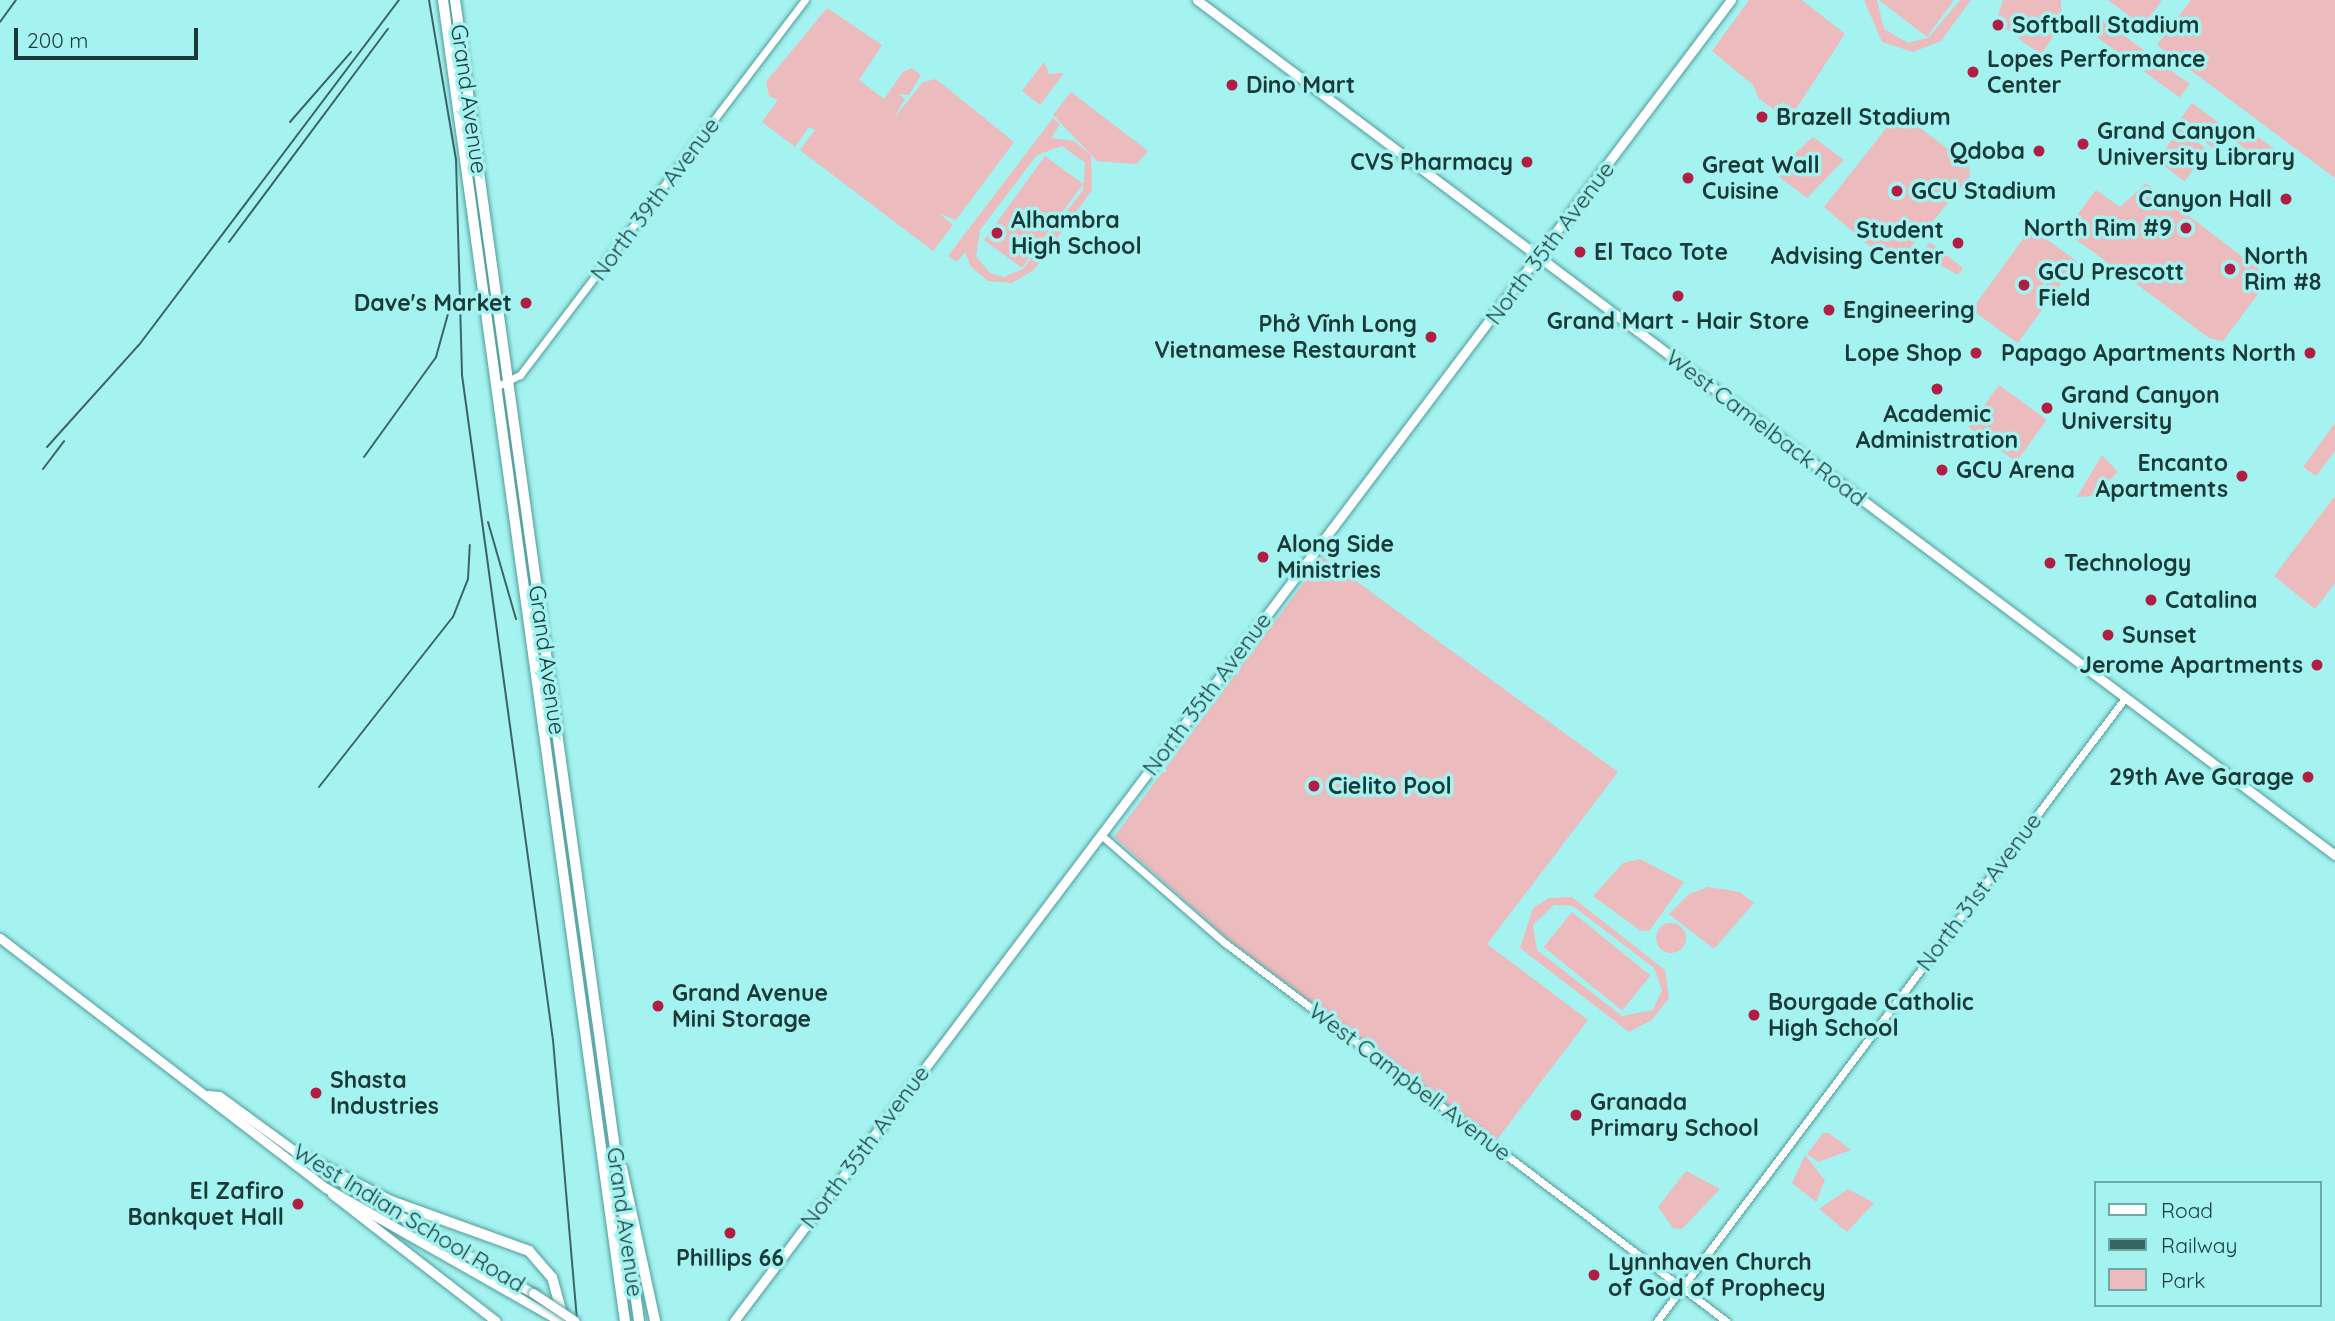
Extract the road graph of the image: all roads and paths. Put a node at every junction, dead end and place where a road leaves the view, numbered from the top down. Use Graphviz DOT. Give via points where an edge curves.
graph roads {
  1 [pos="443,0"];
  2 [pos="455,0"];
  3 [pos="805,0"];
  4 [pos="1197,0"];
  5 [pos="1731,0"];
  6 [pos="1539,257"];
  7 [pos="509,385"];
  8 [pos="496,387"];
  9 [pos="546,652"];
  10 [pos="533,653"];
  11 [pos="2125,698"];
  12 [pos="1101,835"];
  13 [pos="2335,855"];
  14 [pos="0,939"];
  15 [pos="208,1095"];
  16 [pos="595,1097"];
  17 [pos="610,1104"];
  18 [pos="615,1146"];
  19 [pos="296,1152"];
  20 [pos="326,1188"];
  21 [pos="632,1273"];
  22 [pos="619,1275"];
  23 [pos="1681,1287"];
  24 [pos="562,1320"];
  25 [pos="496,1321"];
  26 [pos="575,1321"];
  27 [pos="625,1321"];
  28 [pos="639,1321"];
  29 [pos="655,1321"];
  30 [pos="734,1321"];
  31 [pos="1657,1321"];
  32 [pos="1726,1321"];
  1 -- 8 [label="highway, Grand Avenue"];
  2 -- 7 [label="highway, Grand Avenue"];
  3 -- 7 [label="street, North 39th Avenue"];
  4 -- 6 [label="main road, West Camelback Road"];
  5 -- 6 [label="main road, North 35th Avenue"];
  6 -- 11 [label="main road, West Camelback Road"];
  6 -- 12 [label="main road, North 35th Avenue"];
  7 -- 8 [label="street"];
  7 -- 9 [label="highway, Grand Avenue"];
  8 -- 10 [label="highway, Grand Avenue"];
  9 -- 10 [label="highway"];
  9 -- 17 [label="highway, Grand Avenue"];
  10 -- 16 [label="highway, Grand Avenue"];
  11 -- 13 [label="main road, West Camelback Road"];
  11 -- 23 [label="street, North 31st Avenue"];
  12 -- 23 [label="street, West Campbell Avenue" via="1225,943"];
  12 -- 30 [label="main road, North 35th Avenue"];
  14 -- 15 [label="main road, West Indian School Road"];
  15 -- 19 [label="main road, West Indian School Road" via="219,1096"];
  15 -- 20 [label="main road, West Indian School Road"];
  16 -- 17 [label="highway"];
  16 -- 22 [label="highway, Grand Avenue"];
  17 -- 18 [label="highway, Grand Avenue"];
  18 -- 21 [label="highway, Grand Avenue"];
  18 -- 29 [label="highway"];
  19 -- 24 [label="highway" via="391,1201 529,1251 552,1277"];
  19 -- 26 [label="main road, West Indian School Road, bridge"];
  20 -- 24 [label="main road, West Indian School Road"];
  20 -- 25 [label="main road"];
  21 -- 22 [label="highway"];
  21 -- 28 [label="highway, Grand Avenue"];
  22 -- 27 [label="highway, Grand Avenue"];
  23 -- 31 [label="street, North 31st Avenue"];
  23 -- 32 [label="street, West Campbell Avenue"];
}
